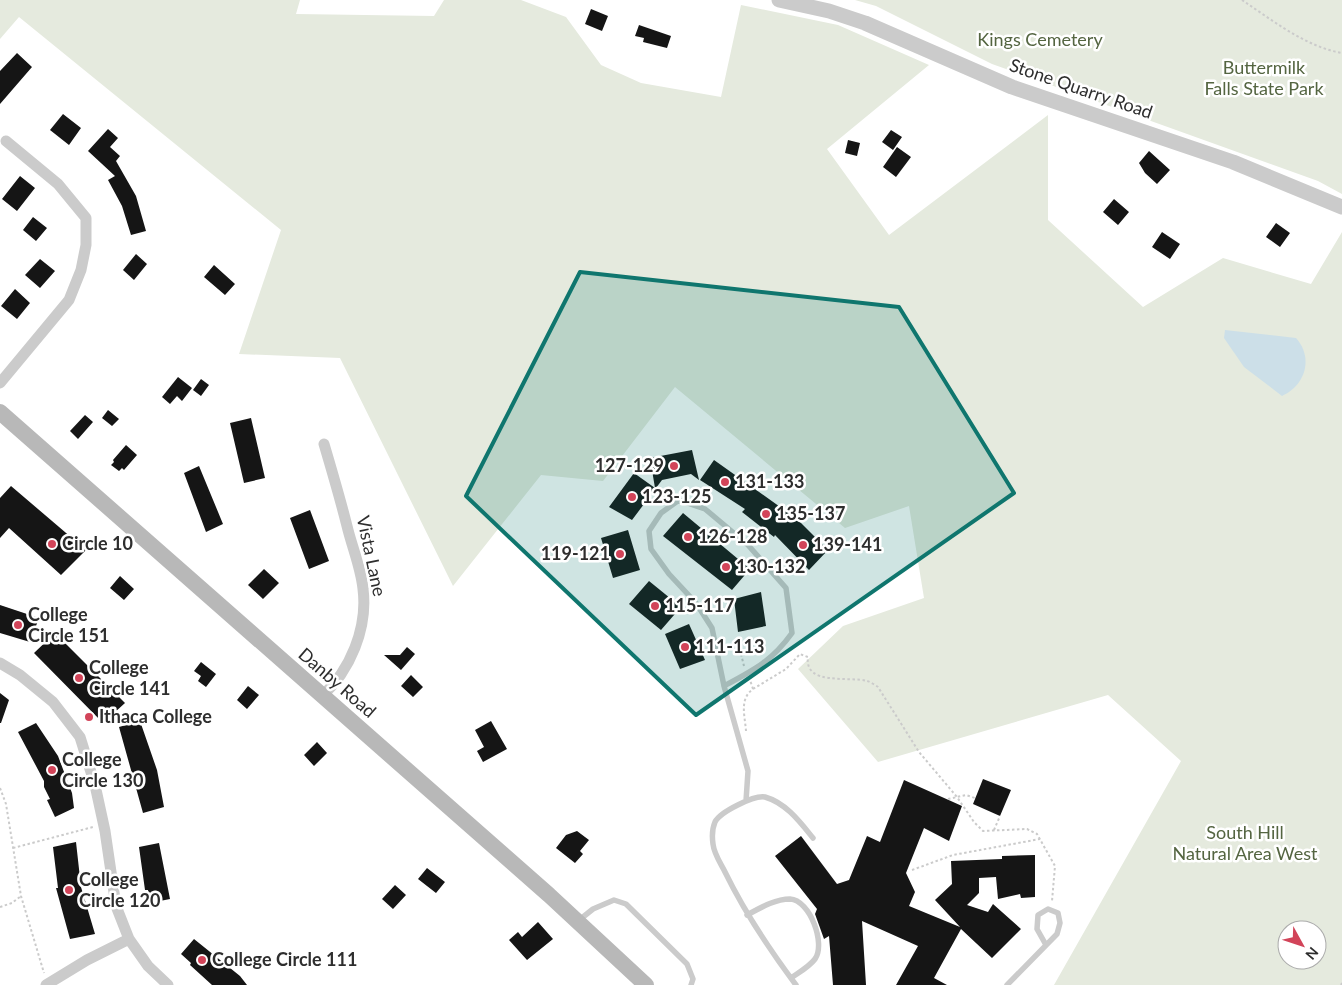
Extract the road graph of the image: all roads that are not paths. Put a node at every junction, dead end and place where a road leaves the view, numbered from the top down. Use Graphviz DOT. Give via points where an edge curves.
graph roads {
  1 [pos="779,0"];
  2 [pos="6,141"];
  3 [pos="1342,207"];
  4 [pos="0,383"];
  5 [pos="0,412"];
  6 [pos="324,444"];
  7 [pos="0,663"];
  8 [pos="724,686"];
  9 [pos="322,696"];
  10 [pos="746,800"];
  11 [pos="813,838"];
  12 [pos="747,915"];
  13 [pos="578,922"];
  14 [pos="129,939"];
  15 [pos="1046,945"];
  16 [pos="791,978"];
  17 [pos="47,984"];
  18 [pos="168,985"];
  19 [pos="646,985"];
  20 [pos="691,985"];
  21 [pos="796,985"];
  22 [pos="1007,985"];
  1 -- 3 [label="street, Stone Quarry Road" via="865,23 1012,87 1200,150"];
  2 -- 4 [label="street" via="58,184 86,218 86,245 81,270 69,300"];
  5 -- 9 [label="main road, Danby Road"];
  6 -- 9 [label="street, Vista Lane" via="364,600 362,622 353,650 337,680"];
  7 -- 14 [label="street" via="53,702 80,737 104,824 116,906"];
  8 -- 8 [label="lane" via="712,628 696,603 651,549 649,531 661,513 679,500 705,509 748,545 786,588 792,633 777,653"];
  8 -- 10 [label="lane" via="748,771"];
  9 -- 13 [label="main road, Danby Road"];
  10 -- 11 [label="lane" via="763,797 786,808"];
  10 -- 12 [label="lane" via="716,821 712,835 713,847"];
  12 -- 16 [label="lane"];
  12 -- 16 [label="lane" via="781,900 799,902 806,909 819,937 818,952 815,960"];
  13 -- 19 [label="main road, Danby Road"];
  13 -- 20 [label="lane" via="593,909 614,900 626,904 687,964 693,979"];
  14 -- 17 [label="street"];
  14 -- 18 [label="street" via="148,966"];
  15 -- 15 [label="lane" via="1057,934 1060,923 1058,913 1048,909 1038,915 1036,929"];
  15 -- 22 [label="lane"];
  16 -- 21 [label="lane"];
}
